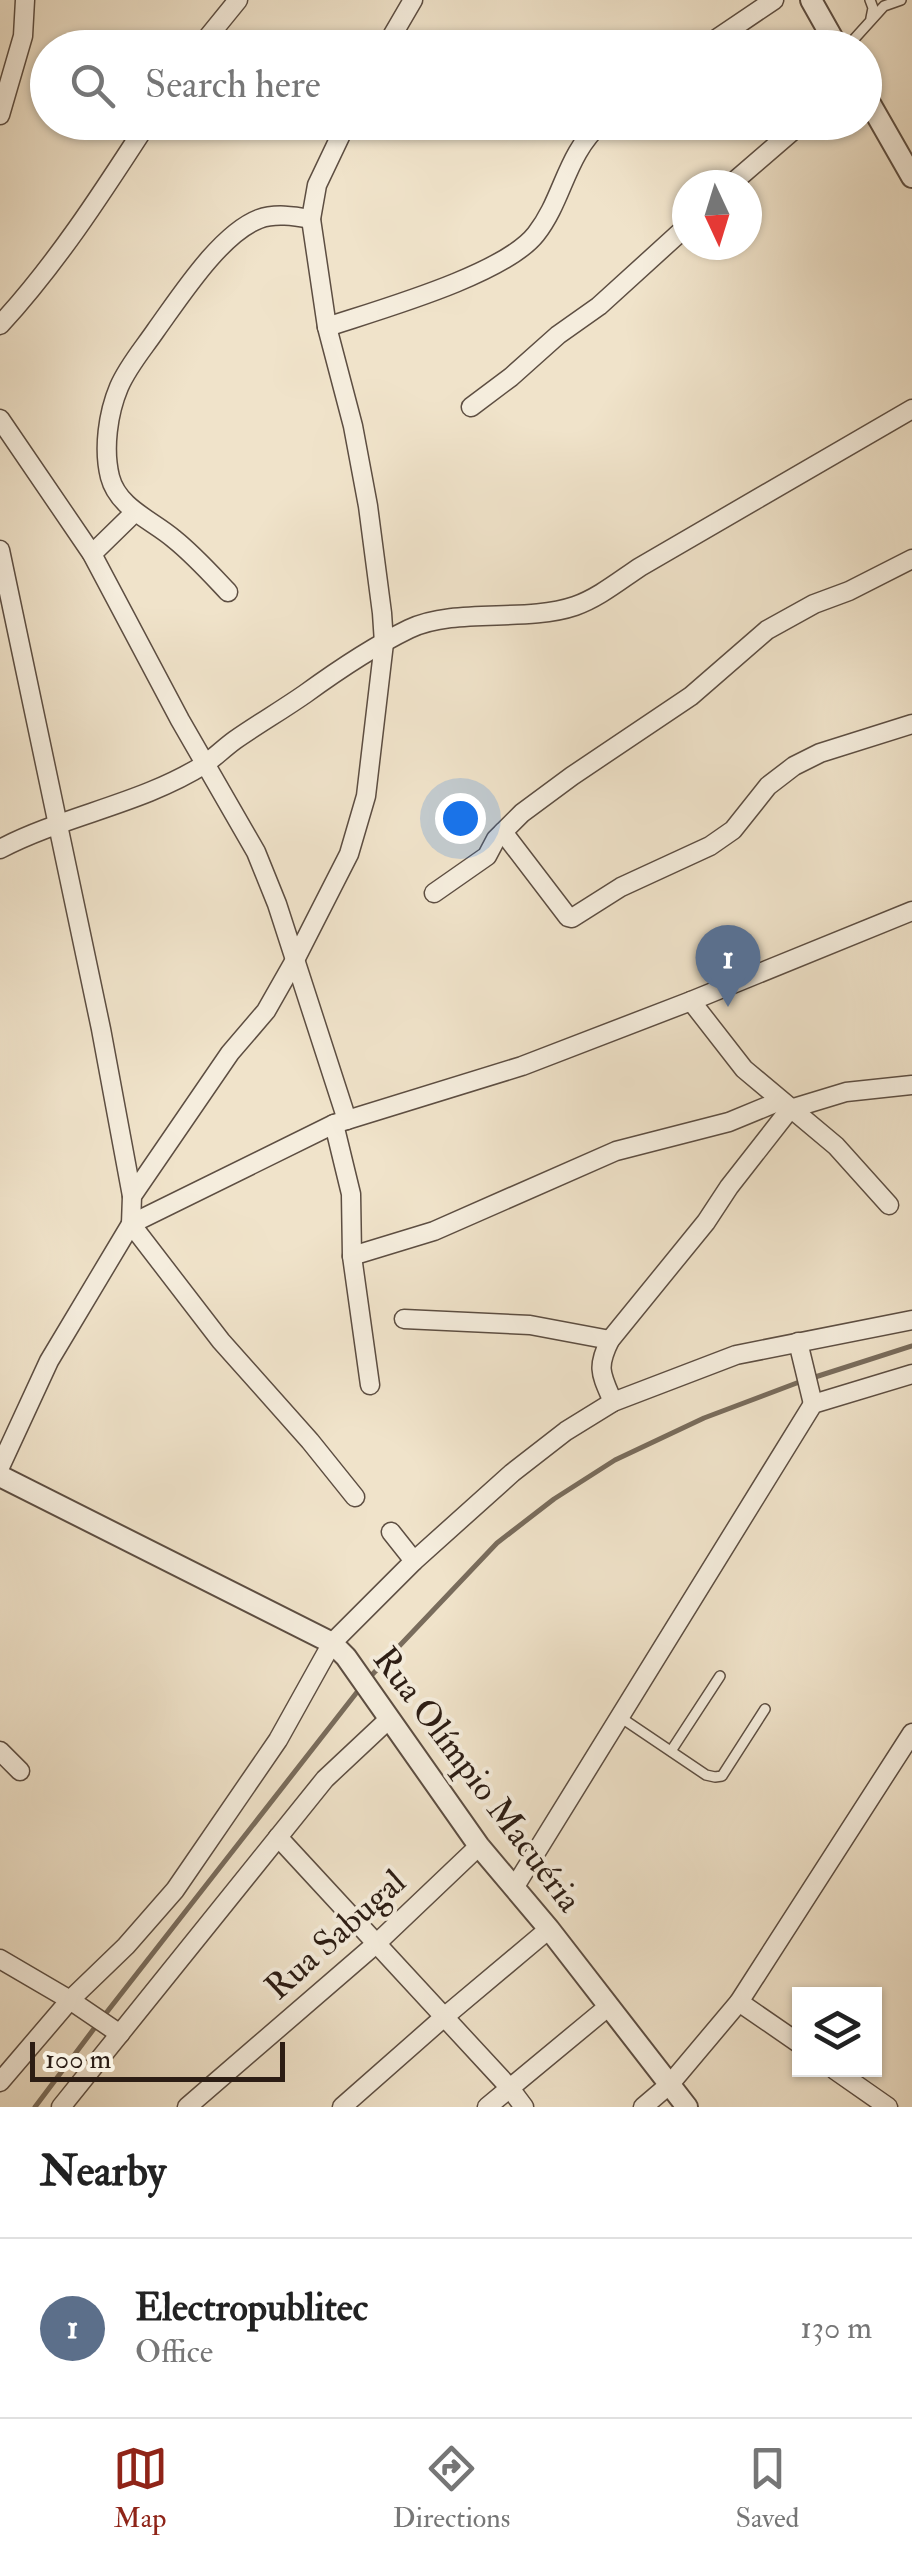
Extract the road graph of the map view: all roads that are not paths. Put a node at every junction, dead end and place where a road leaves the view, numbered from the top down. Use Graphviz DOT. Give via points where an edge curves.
graph roads {
  1 [pos="25,0"];
  2 [pos="238,0"];
  3 [pos="412,0"];
  4 [pos="774,0"];
  5 [pos="811,0"];
  6 [pos="870,0"];
  7 [pos="901,0"];
  8 [pos="870,20"];
  9 [pos="214,30"];
  10 [pos="395,30"];
  11 [pos="730,30"];
  12 [pos="828,30"];
  13 [pos="861,30"];
  14 [pos="0,114"];
  15 [pos="882,124"];
  16 [pos="136,140"];
  17 [pos="338,140"];
  18 [pos="587,140"];
  19 [pos="782,140"];
  20 [pos="747,170"];
  21 [pos="912,176"];
  22 [pos="311,218"];
  23 [pos="672,240"];
  24 [pos="0,326"];
  25 [pos="327,327"];
  26 [pos="471,407"];
  27 [pos="912,410"];
  28 [pos="0,419"];
  29 [pos="135,512"];
  30 [pos="0,550"];
  31 [pos="92,554"];
  32 [pos="912,558"];
  33 [pos="228,592"];
  34 [pos="384,643"];
  35 [pos="912,724"];
  36 [pos="205,764"];
  37 [pos="58,824"];
  38 [pos="503,832"];
  39 [pos="0,848"];
  40 [pos="434,892"];
  41 [pos="912,911"];
  42 [pos="295,960"];
  43 [pos="691,1001"];
  44 [pos="912,1085"];
  45 [pos="785,1105"];
  46 [pos="341,1122"];
  47 [pos="132,1196"];
  48 [pos="890,1204"];
  49 [pos="131,1224"];
  50 [pos="352,1256"];
  51 [pos="404,1319"];
  52 [pos="912,1320"];
  53 [pos="610,1340"];
  54 [pos="798,1342"];
  55 [pos="912,1374"];
  56 [pos="370,1385"];
  57 [pos="613,1402"];
  58 [pos="812,1404"];
  59 [pos="0,1467"];
  60 [pos="0,1476"];
  61 [pos="355,1497"];
  62 [pos="391,1532"];
  63 [pos="414,1561"];
  64 [pos="339,1650"];
  65 [pos="720,1676"];
  66 [pos="765,1709"];
  67 [pos="386,1713"];
  68 [pos="620,1716"];
  69 [pos="912,1733"];
  70 [pos="0,1751"];
  71 [pos="671,1751"];
  72 [pos="20,1771"];
  73 [pos="278,1837"];
  74 [pos="479,1846"];
  75 [pos="514,1888"];
  76 [pos="549,1929"];
  77 [pos="377,1942"];
  78 [pos="0,1959"];
  79 [pos="70,2000"];
  80 [pos="739,2002"];
  81 [pos="609,2006"];
  82 [pos="443,2018"];
  83 [pos="116,2031"];
  84 [pos="792,2038"];
  85 [pos="845,2077"];
  86 [pos="0,2082"];
  87 [pos="670,2084"];
  88 [pos="509,2088"];
  89 [pos="60,2107"];
  90 [pos="187,2107"];
  91 [pos="342,2107"];
  92 [pos="487,2107"];
  93 [pos="524,2107"];
  94 [pos="643,2107"];
  95 [pos="687,2107"];
  96 [pos="888,2107"];
  1 -- 14 [label="street" via="23,36"];
  2 -- 9 [label="street"];
  3 -- 10 [label="street"];
  4 -- 11 [label="street"];
  5 -- 12 [label="street"];
  6 -- 8 [label="lane"];
  7 -- 8 [label="lane"];
  8 -- 13 [label="lane"];
  15 -- 21 [label="street"];
  16 -- 24 [label="street" via="80,226"];
  17 -- 22 [label="street" via="317,185"];
  18 -- 25 [label="street" via="546,219 523,248 445,286"];
  19 -- 20 [label="street"];
  22 -- 25 [label="street"];
  22 -- 29 [label="street" via="262,218 245,226 188,286 128,367 107,447 110,478"];
  23 -- 26 [label="street"];
  25 -- 34 [label="street" via="365,490"];
  27 -- 34 [label="street" via="574,606 442,619"];
  28 -- 31 [label="street"];
  29 -- 31 [label="street"];
  29 -- 33 [label="street" via="174,538"];
  30 -- 37 [label="street"];
  31 -- 36 [label="street"];
  32 -- 38 [label="street" via="768,630 692,696 572,776"];
  34 -- 36 [label="street"];
  34 -- 42 [label="street" via="366,796 349,854"];
  35 -- 38 [label="street" via="794,766 710,846 572,918"];
  36 -- 37 [label="street"];
  36 -- 42 [label="street" via="256,852"];
  37 -- 39 [label="street"];
  37 -- 47 [label="street"];
  38 -- 40 [label="street" via="486,856"];
  41 -- 43 [label="street"];
  42 -- 46 [label="street"];
  42 -- 47 [label="street" via="266,1011"];
  43 -- 45 [label="street" via="744,1070"];
  43 -- 46 [label="street" via="522,1066"];
  44 -- 45 [label="street"];
  45 -- 48 [label="street" via="836,1146"];
  45 -- 50 [label="street" via="616,1151 434,1231"];
  45 -- 53 [label="street" via="706,1222"];
  46 -- 49 [label="street"];
  46 -- 50 [label="street"];
  47 -- 49 [label="street"];
  49 -- 59 [label="street" via="49,1362"];
  49 -- 61 [label="street"];
  50 -- 56 [label="street"];
  51 -- 53 [label="street" via="530,1325"];
  52 -- 54 [label="street"];
  53 -- 57 [label="street" via="600,1372"];
  54 -- 57 [label="street" via="736,1355"];
  54 -- 58 [label="street"];
  55 -- 58 [label="street"];
  57 -- 63 [label="street" via="512,1474"];
  58 -- 68 [label="street"];
  60 -- 64 [label="street, Rua Olímpio Macuéria"];
  62 -- 63 [label="street"];
  63 -- 64 [label="street"];
  64 -- 67 [label="street, Rua Olímpio Macuéria"];
  64 -- 79 [label="street" via="175,1890"];
  65 -- 71 [label="lane"];
  66 -- 71 [label="lane" via="722,1776 706,1775"];
  67 -- 73 [label="street"];
  67 -- 74 [label="street, Rua Olímpio Macuéria"];
  68 -- 71 [label="lane"];
  68 -- 75 [label="street"];
  69 -- 80 [label="street"];
  70 -- 72 [label="street"];
  73 -- 77 [label="street"];
  73 -- 83 [label="street"];
  74 -- 75 [label="street, Rua Olímpio Macuéria"];
  74 -- 77 [label="street, Rua Sabugal"];
  75 -- 76 [label="street, Rua Olímpio Macuéria"];
  76 -- 81 [label="street, Rua Olímpio Macuéria"];
  76 -- 82 [label="street"];
  77 -- 82 [label="street"];
  77 -- 90 [label="street, Rua Sabugal"];
  78 -- 79 [label="street"];
  79 -- 83 [label="street"];
  79 -- 86 [label="street"];
  80 -- 84 [label="street"];
  80 -- 87 [label="street"];
  81 -- 87 [label="street, Rua Olímpio Macuéria"];
  81 -- 88 [label="street"];
  82 -- 88 [label="street"];
  82 -- 91 [label="street"];
  83 -- 89 [label="street"];
  85 -- 96 [label="street"];
  87 -- 94 [label="street"];
  87 -- 95 [label="street, Rua Olímpio Macuéria"];
  88 -- 92 [label="street"];
  88 -- 93 [label="street"];
}
